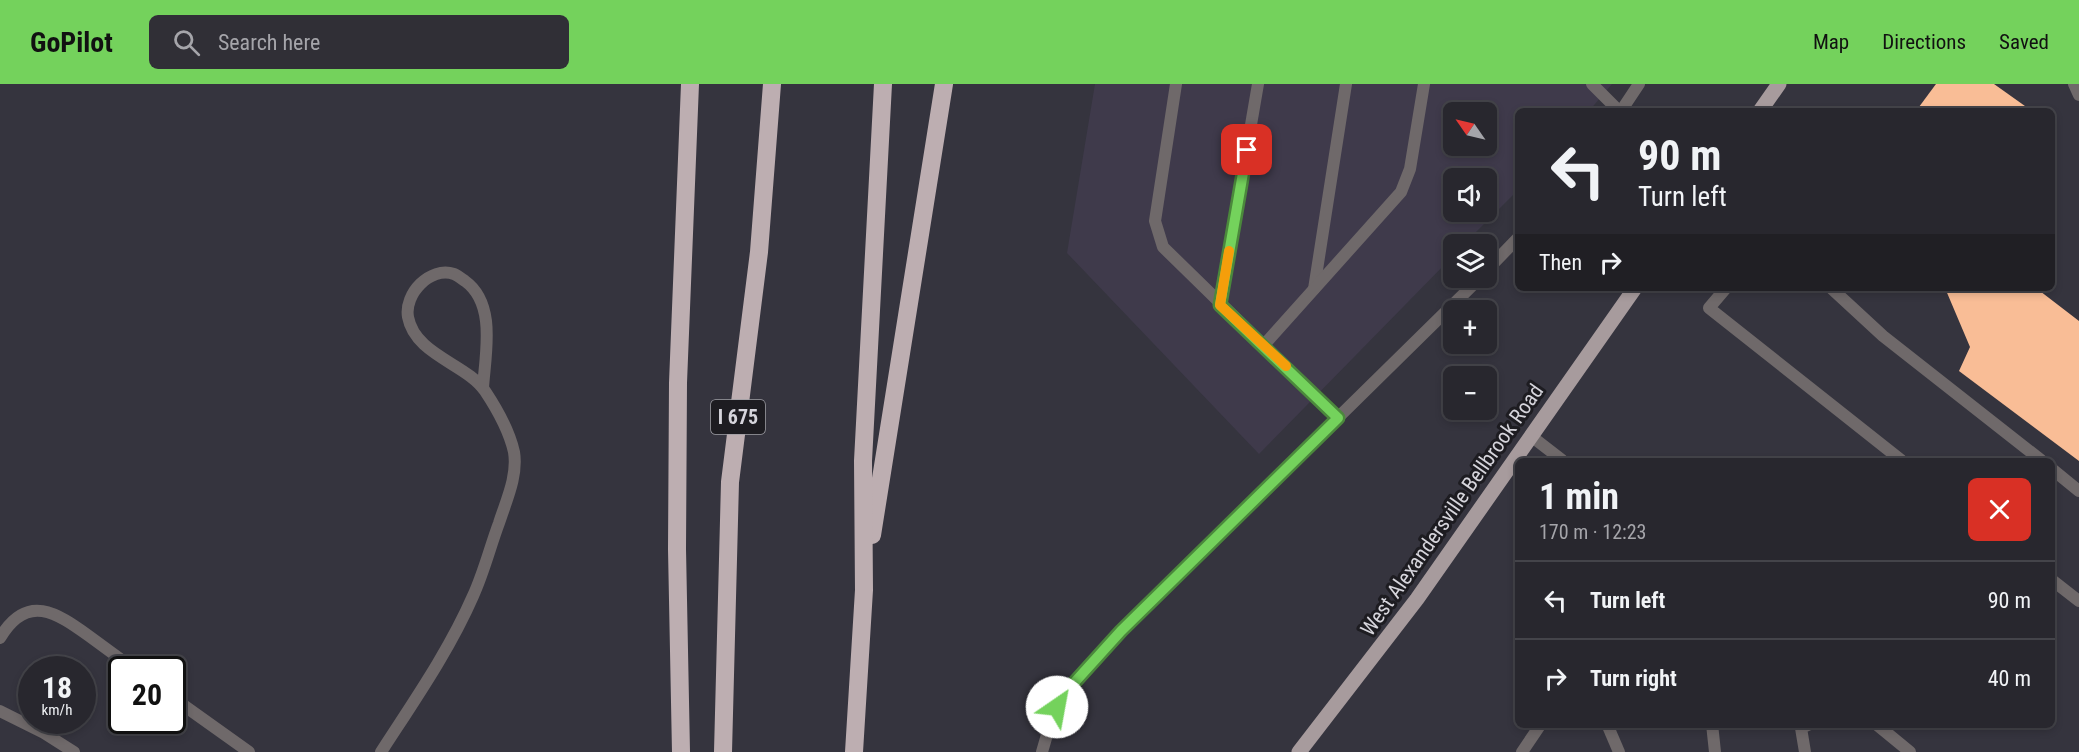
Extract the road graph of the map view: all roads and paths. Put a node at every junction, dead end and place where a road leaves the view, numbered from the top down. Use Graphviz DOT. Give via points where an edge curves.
graph roads {
  1 [pos="690,84"];
  2 [pos="772,84"];
  3 [pos="883,84"];
  4 [pos="944,84"];
  5 [pos="1176,84"];
  6 [pos="1258,84"];
  7 [pos="1346,84"];
  8 [pos="1424,84"];
  9 [pos="1592,84"];
  10 [pos="1639,84"];
  11 [pos="1779,84"];
  12 [pos="2074,84"];
  13 [pos="2079,94"];
  14 [pos="1617,108"];
  15 [pos="1622,108"];
  16 [pos="1762,108"];
  17 [pos="1515,241"];
  18 [pos="1497,260"];
  19 [pos="1470,288"];
  20 [pos="1314,289"];
  21 [pos="1633,291"];
  22 [pos="1723,291"];
  23 [pos="1833,291"];
  24 [pos="1220,305"];
  25 [pos="1264,345"];
  26 [pos="483,388"];
  27 [pos="1338,418"];
  28 [pos="1531,436"];
  29 [pos="1516,458"];
  30 [pos="1559,458"];
  31 [pos="1897,458"];
  32 [pos="2038,458"];
  33 [pos="1515,459"];
  34 [pos="2055,471"];
  35 [pos="2079,490"];
  36 [pos="2055,582"];
  37 [pos="864,590"];
  38 [pos="2079,601"];
  39 [pos="0,638"];
  40 [pos="116,656"];
  41 [pos="186,707"];
  42 [pos="0,711"];
  43 [pos="1538,728"];
  44 [pos="1609,728"];
  45 [pos="1712,728"];
  46 [pos="1801,728"];
  47 [pos="1881,728"];
  48 [pos="74,752"];
  49 [pos="249,752"];
  50 [pos="381,752"];
  51 [pos="681,752"];
  52 [pos="723,752"];
  53 [pos="854,752"];
  54 [pos="1042,752"];
  55 [pos="1299,752"];
  56 [pos="1522,752"];
  57 [pos="1619,752"];
  58 [pos="1715,752"];
  59 [pos="1805,752"];
  60 [pos="1910,752"];
  1 -- 51 [label="highway" via="678,383"];
  2 -- 52 [label="highway, I 675" via="759,252 730,482"];
  3 -- 37 [label="highway" via="863,460"];
  4 -- 37 [label="highway"];
  5 -- 24 [label="street" via="1155,221 1163,247"];
  6 -- 24 [label="street"];
  7 -- 20 [label="street"];
  8 -- 20 [label="street" via="1410,169 1401,192"];
  9 -- 14 [label="street"];
  10 -- 15 [label="street"];
  11 -- 16 [label="main road"];
  12 -- 13 [label="street"];
  17 -- 18 [label="street"];
  19 -- 27 [label="street"];
  20 -- 25 [label="street"];
  21 -- 28 [label="main road, West Alexandersville Bellbrook Road"];
  22 -- 31 [label="street" via="1709,308"];
  23 -- 32 [label="street" via="1883,336"];
  24 -- 25 [label="street"];
  25 -- 27 [label="street"];
  26 -- 26 [label="street" via="486,321 480,298 469,284 453,274 427,278 410,301 408,316 415,333"];
  26 -- 50 [label="street" via="504,424 514,454 512,484 474,595 433,672"];
  27 -- 54 [label="street" via="1121,631 1064,694"];
  28 -- 29 [label="main road, West Alexandersville Bellbrook Road"];
  28 -- 30 [label="street"];
  33 -- 55 [label="main road, West Alexandersville Bellbrook Road" via="1417,599"];
  34 -- 35 [label="street"];
  36 -- 38 [label="street"];
  37 -- 53 [label="highway"];
  39 -- 40 [label="street" via="19,617 38,609 56,613"];
  41 -- 49 [label="street"];
  42 -- 48 [label="street"];
  43 -- 56 [label="street"];
  44 -- 57 [label="street"];
  45 -- 58 [label="street"];
  46 -- 59 [label="street"];
  47 -- 60 [label="street"];
}
